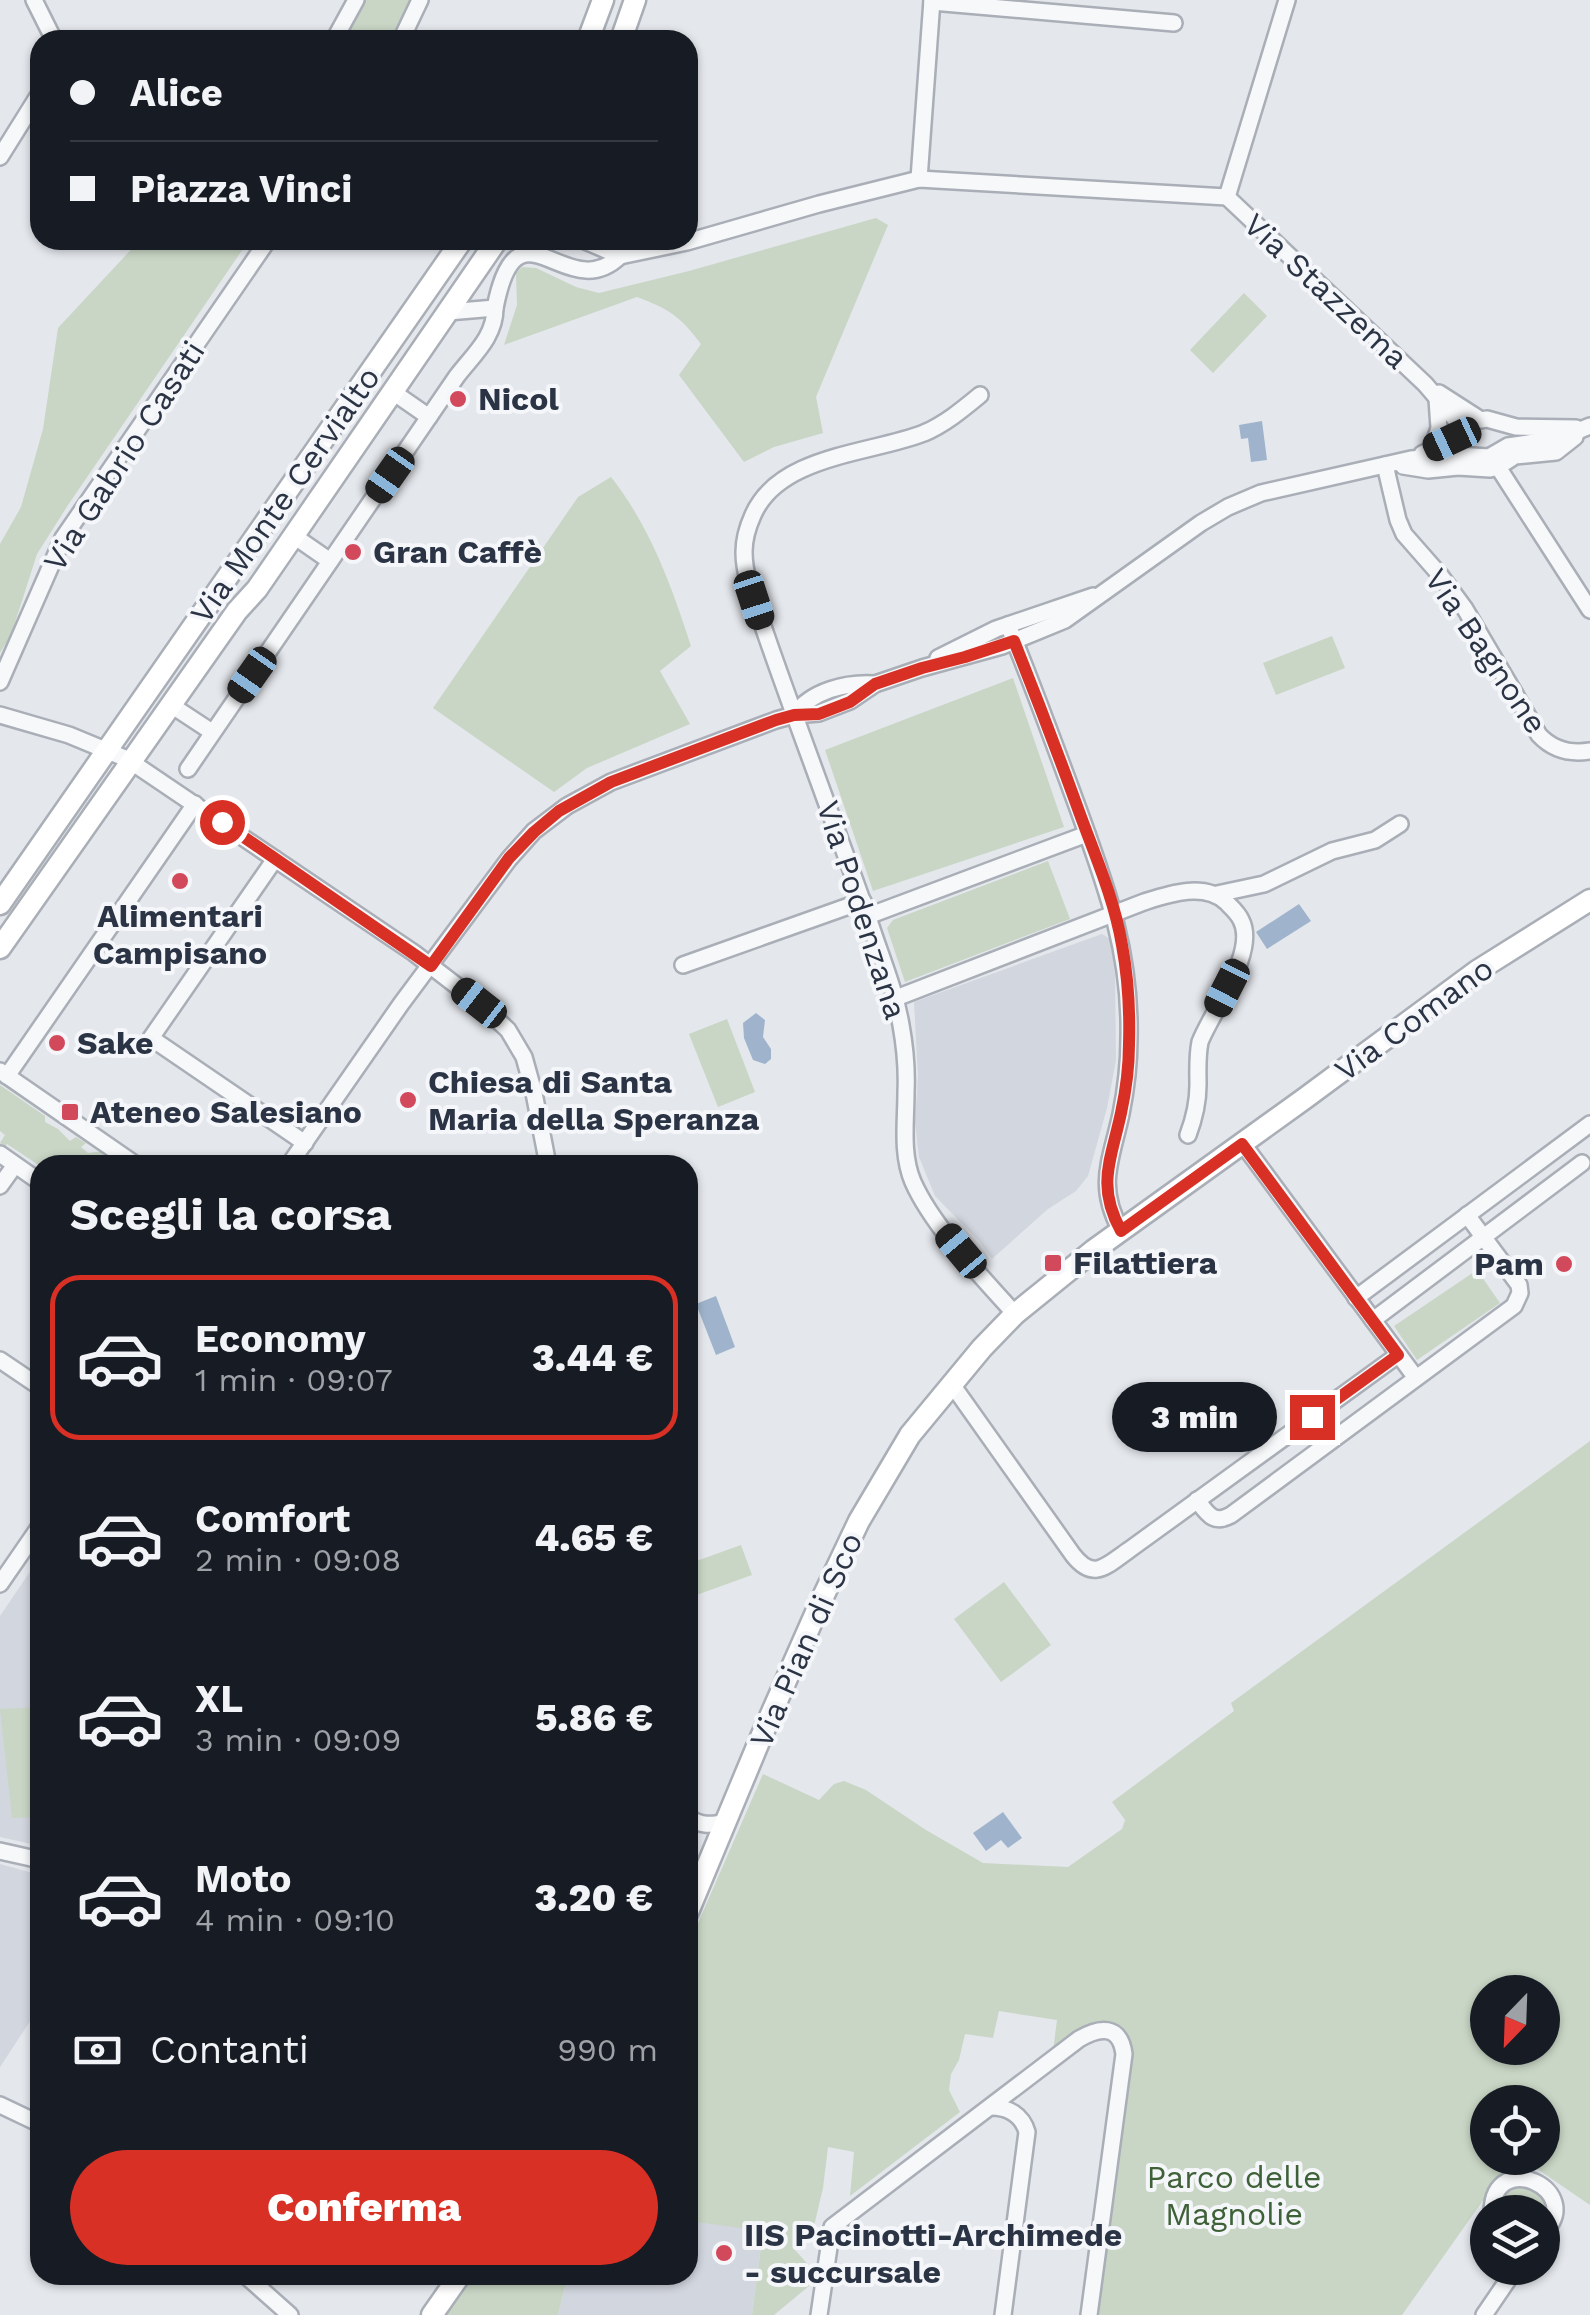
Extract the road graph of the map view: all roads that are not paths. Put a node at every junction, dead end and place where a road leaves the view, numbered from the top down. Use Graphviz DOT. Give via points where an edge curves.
graph roads {
  1 [pos="34,0"];
  2 [pos="356,0"];
  3 [pos="420,0"];
  4 [pos="603,0"];
  5 [pos="635,0"];
  6 [pos="1286,0"];
  7 [pos="932,1"];
  8 [pos="1174,24"];
  9 [pos="49,30"];
  10 [pos="340,30"];
  11 [pos="406,30"];
  12 [pos="592,30"];
  13 [pos="624,30"];
  14 [pos="30,108"];
  15 [pos="0,157"];
  16 [pos="919,179"];
  17 [pos="1227,198"];
  18 [pos="698,239"];
  19 [pos="261,250"];
  20 [pos="455,250"];
  21 [pos="490,250"];
  22 [pos="606,250"];
  23 [pos="613,250"];
  24 [pos="649,250"];
  25 [pos="620,256"];
  26 [pos="495,308"];
  27 [pos="448,312"];
  28 [pos="1425,384"];
  29 [pos="393,392"];
  30 [pos="980,394"];
  31 [pos="1437,399"];
  32 [pos="429,418"];
  33 [pos="1480,420"];
  34 [pos="1499,424"];
  35 [pos="1588,427"];
  36 [pos="1468,434"];
  37 [pos="1502,448"];
  38 [pos="1432,449"];
  39 [pos="1478,455"];
  40 [pos="1412,460"];
  41 [pos="1390,464"];
  42 [pos="1498,467"];
  43 [pos="294,536"];
  44 [pos="330,560"];
  45 [pos="1103,593"];
  46 [pos="1590,610"];
  47 [pos="1008,625"];
  48 [pos="1014,641"];
  49 [pos="922,668"];
  50 [pos="0,682"];
  51 [pos="171,704"];
  52 [pos="0,715"];
  53 [pos="794,715"];
  54 [pos="212,732"];
  55 [pos="108,750"];
  56 [pos="1590,751"];
  57 [pos="131,762"];
  58 [pos="188,769"];
  59 [pos="195,804"];
  60 [pos="1400,824"];
  61 [pos="1087,834"];
  62 [pos="276,859"];
  63 [pos="1218,894"];
  64 [pos="1590,900"];
  65 [pos="0,904"];
  66 [pos="866,909"];
  67 [pos="1114,913"];
  68 [pos="0,948"];
  69 [pos="431,966"];
  70 [pos="683,966"];
  71 [pos="896,998"];
  72 [pos="4,1074"];
  73 [pos="1590,1124"];
  74 [pos="1188,1135"];
  75 [pos="1566,1141"];
  76 [pos="305,1142"];
  77 [pos="1242,1144"];
  78 [pos="0,1154"];
  79 [pos="121,1155"];
  80 [pos="296,1155"];
  81 [pos="546,1155"];
  82 [pos="15,1165"];
  83 [pos="1586,1168"];
  84 [pos="30,1175"];
  85 [pos="0,1186"];
  86 [pos="1467,1215"];
  87 [pos="1121,1231"];
  88 [pos="1484,1237"];
  89 [pos="1356,1298"];
  90 [pos="1015,1314"];
  91 [pos="1372,1320"];
  92 [pos="1398,1355"];
  93 [pos="5,1364"];
  94 [pos="1416,1378"];
  95 [pos="30,1380"];
  96 [pos="952,1382"];
  97 [pos="0,1383"];
  98 [pos="1197,1500"];
  99 [pos="30,1540"];
  100 [pos="0,1584"];
  101 [pos="726,1821"];
  102 [pos="698,1822"];
  103 [pos="0,1851"];
  104 [pos="30,1858"];
  105 [pos="698,1880"];
  106 [pos="0,2105"];
  107 [pos="991,2106"];
  108 [pos="30,2119"];
  109 [pos="1495,2195"];
  110 [pos="1549,2195"];
  111 [pos="256,2285"];
  112 [pos="453,2285"];
  113 [pos="1504,2285"];
  114 [pos="290,2315"];
  115 [pos="432,2315"];
  116 [pos="819,2315"];
  117 [pos="1003,2315"];
  118 [pos="1089,2315"];
  119 [pos="1484,2315"];
  1 -- 9 [label="street"];
  2 -- 10 [label="street"];
  3 -- 11 [label="street"];
  4 -- 12 [label="street"];
  5 -- 13 [label="street"];
  6 -- 17 [label="street"];
  7 -- 8 [label="street"];
  7 -- 16 [label="street"];
  14 -- 15 [label="street"];
  16 -- 17 [label="street"];
  16 -- 18 [label="street"];
  17 -- 28 [label="street, Via Stazzema"];
  19 -- 50 [label="street, Via Gabrio Casati" via="63,538"];
  20 -- 55 [label="street, Via Monte Cervialto"];
  21 -- 27 [label="street, Via Monte Cervialto"];
  22 -- 25 [label="street"];
  23 -- 25 [label="street"];
  24 -- 25 [label="street"];
  25 -- 26 [label="street" via="586,271 518,255 504,274"];
  26 -- 27 [label="street"];
  26 -- 32 [label="street" via="489,335"];
  27 -- 29 [label="street, Via Monte Cervialto"];
  28 -- 31 [label="street, Via Stazzema"];
  28 -- 33 [label="street, Via Stazzema"];
  29 -- 32 [label="street, Via Monte Cervialto"];
  29 -- 43 [label="street, Via Monte Cervialto"];
  30 -- 53 [label="street, Via Podenzana" via="926,432 790,475 755,509 746,568"];
  31 -- 36 [label="street, Via Stazzema"];
  31 -- 38 [label="street"];
  32 -- 44 [label="street"];
  33 -- 34 [label="street"];
  33 -- 36 [label="street"];
  34 -- 35 [label="street"];
  34 -- 37 [label="street"];
  35 -- 37 [label="street"];
  35 -- 42 [label="street" via="1559,450 1515,456"];
  36 -- 38 [label="street"];
  36 -- 39 [label="street"];
  37 -- 39 [label="street"];
  38 -- 40 [label="street"];
  39 -- 40 [label="street"];
  40 -- 41 [label="street"];
  41 -- 42 [label="street"];
  41 -- 45 [label="street" via="1240,502"];
  41 -- 56 [label="street, Via Bagnone" via="1404,534 1465,609 1539,736 1558,749"];
  42 -- 46 [label="street"];
  43 -- 44 [label="street, Via Monte Cervialto"];
  43 -- 51 [label="street, Via Monte Cervialto"];
  44 -- 54 [label="street"];
  45 -- 47 [label="street"];
  45 -- 48 [label="street" via="1065,620"];
  47 -- 48 [label="street"];
  47 -- 49 [label="street"];
  48 -- 49 [label="street"];
  48 -- 61 [label="street"];
  49 -- 53 [label="street" via="875,684 846,685 807,701"];
  51 -- 54 [label="street"];
  51 -- 57 [label="street, Via Monte Cervialto"];
  52 -- 55 [label="street"];
  53 -- 66 [label="street, Via Podenzana"];
  53 -- 69 [label="street" via="611,782 559,811 509,858"];
  54 -- 58 [label="street"];
  55 -- 57 [label="street"];
  55 -- 65 [label="street, Via Monte Cervialto"];
  57 -- 59 [label="street"];
  57 -- 68 [label="street, Via Monte Cervialto"];
  59 -- 62 [label="street"];
  59 -- 72 [label="street"];
  60 -- 63 [label="street" via="1264,884"];
  61 -- 66 [label="street"];
  61 -- 67 [label="street"];
  62 -- 69 [label="street"];
  62 -- 76 [label="street" via="152,1038"];
  63 -- 67 [label="street" via="1167,894"];
  63 -- 74 [label="street" via="1240,917 1244,946 1200,1042"];
  64 -- 77 [label="street, Via Comano" via="1477,971"];
  66 -- 70 [label="street"];
  66 -- 71 [label="street, Via Podenzana"];
  67 -- 71 [label="street"];
  67 -- 87 [label="street" via="1126,976 1129,1052 1106,1181"];
  69 -- 76 [label="street"];
  69 -- 81 [label="street" via="516,1041"];
  71 -- 90 [label="street, Via Podenzana" via="912,1180 947,1234"];
  72 -- 79 [label="street"];
  73 -- 75 [label="street"];
  75 -- 83 [label="street"];
  75 -- 86 [label="street"];
  76 -- 80 [label="street"];
  77 -- 87 [label="street, Via Comano"];
  77 -- 89 [label="street"];
  78 -- 82 [label="street"];
  82 -- 84 [label="street"];
  82 -- 85 [label="street"];
  83 -- 88 [label="street"];
  86 -- 88 [label="street"];
  86 -- 89 [label="street"];
  87 -- 90 [label="street, Via Pian di Sco"];
  88 -- 91 [label="street"];
  88 -- 94 [label="street" via="1518,1285 1518,1301"];
  89 -- 91 [label="street"];
  90 -- 96 [label="street, Via Pian di Sco"];
  91 -- 92 [label="street"];
  92 -- 94 [label="street"];
  92 -- 98 [label="street"];
  93 -- 95 [label="street"];
  93 -- 97 [label="street"];
  94 -- 98 [label="street" via="1225,1518 1213,1519"];
  96 -- 98 [label="street" via="1081,1564 1092,1570"];
  96 -- 101 [label="street, Via Pian di Sco" via="859,1521"];
  99 -- 100 [label="street"];
  101 -- 102 [label="street"];
  101 -- 105 [label="street, Via Pian di Sco"];
  103 -- 104 [label="street"];
  106 -- 108 [label="street"];
  107 -- 116 [label="street" via="832,2227"];
  107 -- 117 [label="street" via="1015,2114 1027,2132"];
  107 -- 118 [label="street" via="1090,2032 1108,2031 1121,2041 1124,2062"];
  109 -- 110 [label="street" via="1519,2178 1534,2180"];
  111 -- 114 [label="street"];
  112 -- 115 [label="street"];
  113 -- 119 [label="street"];
}
